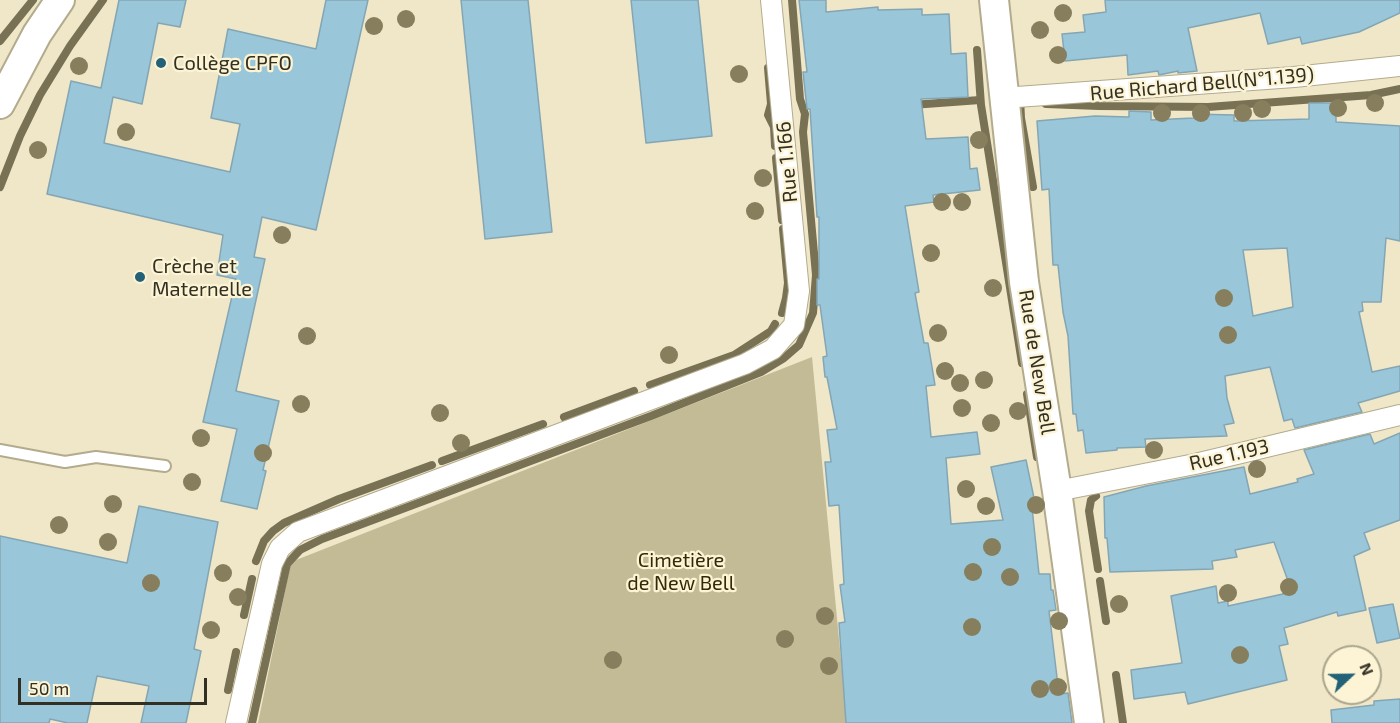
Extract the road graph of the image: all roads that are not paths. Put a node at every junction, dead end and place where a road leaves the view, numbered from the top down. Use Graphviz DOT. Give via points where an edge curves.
graph roads {
  1 [pos="60,0"];
  2 [pos="771,0"];
  3 [pos="994,0"];
  4 [pos="1400,66"];
  5 [pos="1003,98"];
  6 [pos="0,104"];
  7 [pos="1400,415"];
  8 [pos="0,450"];
  9 [pos="165,466"];
  10 [pos="1057,491"];
  11 [pos="236,723"];
  12 [pos="1089,723"];
  1 -- 6 [label="main road"];
  2 -- 11 [label="street, Rue 1.166" via="799,291 794,325 773,349 745,364 298,532 280,548 272,564"];
  3 -- 5 [label="main road, Rue de New Bell"];
  4 -- 5 [label="street, Rue Richard Bell(N°1.139)" via="1294,78"];
  5 -- 10 [label="main road, Rue de New Bell" via="1024,282"];
  7 -- 10 [label="street, Rue 1.193" via="1195,464"];
  8 -- 9 [label="lane" via="65,462 96,457"];
  10 -- 12 [label="main road, Rue de New Bell"];
}
